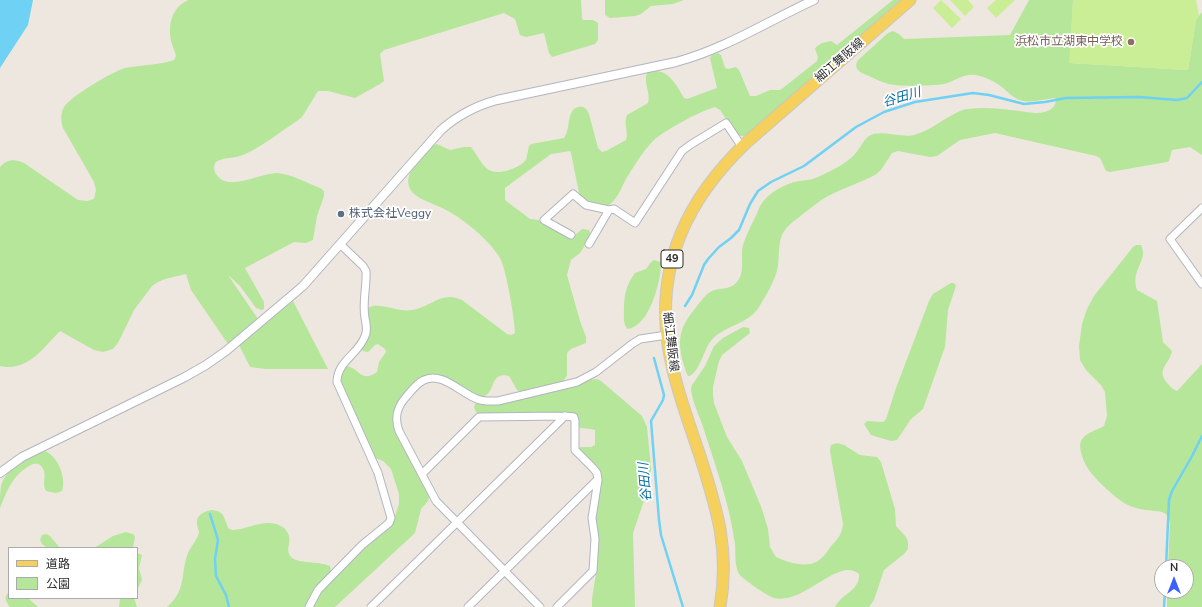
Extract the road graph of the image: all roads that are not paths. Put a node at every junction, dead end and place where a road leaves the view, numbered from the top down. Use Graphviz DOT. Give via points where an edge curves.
graph roads {
  1 [pos="814,0"];
  2 [pos="910,0"];
  3 [pos="742,147"];
  4 [pos="1202,208"];
  5 [pos="609,210"];
  6 [pos="571,235"];
  7 [pos="589,244"];
  8 [pos="341,245"];
  9 [pos="1202,284"];
  10 [pos="667,334"];
  11 [pos="565,416"];
  12 [pos="0,474"];
  13 [pos="422,474"];
  14 [pos="598,480"];
  15 [pos="457,522"];
  16 [pos="505,571"];
  17 [pos="309,607"];
  18 [pos="371,607"];
  19 [pos="468,607"];
  20 [pos="540,607"];
  21 [pos="557,607"];
  22 [pos="720,607"];
  1 -- 8 [label="street" via="699,56 497,100 461,114 441,130"];
  2 -- 3 [label="main road, 細江舞阪線 / 49"];
  3 -- 5 [label="street" via="726,123 686,148 635,223 614,209"];
  3 -- 10 [label="main road, 細江舞阪線 / 49" via="719,170 704,190 680,234 668,282"];
  4 -- 9 [label="street" via="1170,239"];
  5 -- 6 [label="street" via="586,205 573,194 544,220"];
  5 -- 7 [label="street"];
  8 -- 12 [label="street" via="295,294 216,358 185,377 22,457"];
  8 -- 17 [label="street" via="366,271 364,313 367,331 362,342 341,366 337,382 378,473 391,518 389,523 362,545 318,590"];
  10 -- 13 [label="street" via="640,339 596,372 577,382 498,401 479,400 436,378 424,380 401,402 396,416 399,431"];
  10 -- 22 [label="main road, 細江舞阪線 / 49" via="677,386 719,522 724,560"];
  11 -- 13 [label="street" via="479,417"];
  11 -- 14 [label="street" via="574,417 575,450 597,473"];
  11 -- 15 [label="street"];
  13 -- 15 [label="street" via="436,501"];
  14 -- 16 [label="street"];
  14 -- 21 [label="street" via="592,518 595,539 593,571"];
  15 -- 16 [label="street"];
  15 -- 18 [label="street"];
  16 -- 19 [label="street"];
  16 -- 20 [label="street"];
}
